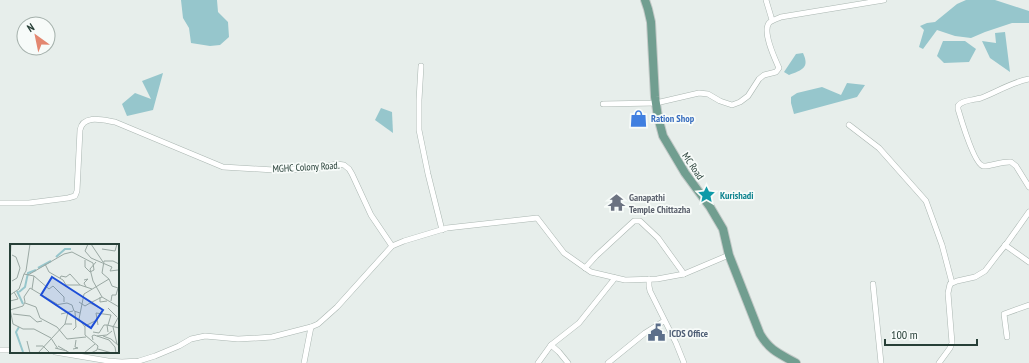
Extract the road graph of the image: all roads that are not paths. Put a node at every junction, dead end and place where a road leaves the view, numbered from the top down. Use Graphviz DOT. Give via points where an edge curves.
graph roads {
  1 [pos="645,0"];
  2 [pos="766,0"];
  3 [pos="884,0"];
  4 [pos="772,20"];
  5 [pos="421,66"];
  6 [pos="1029,79"];
  7 [pos="656,103"];
  8 [pos="603,104"];
  9 [pos="849,125"];
  10 [pos="1029,187"];
  11 [pos="0,203"];
  12 [pos="1029,212"];
  13 [pos="442,230"];
  14 [pos="1005,245"];
  15 [pos="392,246"];
  16 [pos="729,255"];
  17 [pos="1029,262"];
  18 [pos="585,268"];
  19 [pos="684,274"];
  20 [pos="614,278"];
  21 [pos="649,279"];
  22 [pos="952,283"];
  23 [pos="873,284"];
  24 [pos="1029,305"];
  25 [pos="664,321"];
  26 [pos="311,327"];
  27 [pos="1007,337"];
  28 [pos="551,345"];
  29 [pos="62,353"];
  30 [pos="304,363"];
  31 [pos="538,363"];
  32 [pos="568,363"];
  33 [pos="608,363"];
  34 [pos="684,363"];
  35 [pos="796,363"];
  36 [pos="881,363"];
  37 [pos="939,363"];
  1 -- 7 [label="main road, MC Road" via="650,22"];
  2 -- 4 [label="street"];
  3 -- 4 [label="street"];
  4 -- 7 [label="street" via="768,26 768,35 779,68 776,72 759,79 748,96 740,102 732,105 708,94 699,93"];
  5 -- 13 [label="street" via="419,130"];
  6 -- 10 [label="street" via="983,97 960,102 958,109 972,150 980,164 984,166 1011,162"];
  7 -- 8 [label="street"];
  7 -- 16 [label="main road, MC Road" via="663,136 723,229"];
  9 -- 22 [label="street" via="879,148 926,201"];
  11 -- 15 [label="street, MGHC Colony Road." via="29,203 75,196 81,126 87,120 99,120 115,122 223,167 274,170 344,165 352,174 371,215"];
  12 -- 14 [label="street"];
  13 -- 15 [label="street"];
  13 -- 18 [label="street" via="537,218 564,253"];
  14 -- 17 [label="street"];
  14 -- 22 [label="street" via="985,271 975,277"];
  15 -- 26 [label="street" via="338,307"];
  16 -- 19 [label="street"];
  16 -- 35 [label="main road, MC Road" via="765,343"];
  18 -- 19 [label="street" via="634,221 640,221 658,238"];
  18 -- 20 [label="street"];
  19 -- 21 [label="street"];
  20 -- 21 [label="street"];
  20 -- 28 [label="street" via="579,323"];
  21 -- 25 [label="street" via="650,291"];
  22 -- 37 [label="street" via="948,293 952,343"];
  23 -- 36 [label="street"];
  24 -- 27 [label="street" via="1004,314"];
  25 -- 33 [label="street"];
  25 -- 34 [label="street"];
  26 -- 29 [label="street" via="272,337 238,339 205,336 191,339 139,361 108,361"];
  26 -- 30 [label="street"];
  28 -- 31 [label="street"];
  28 -- 32 [label="street"];
}
